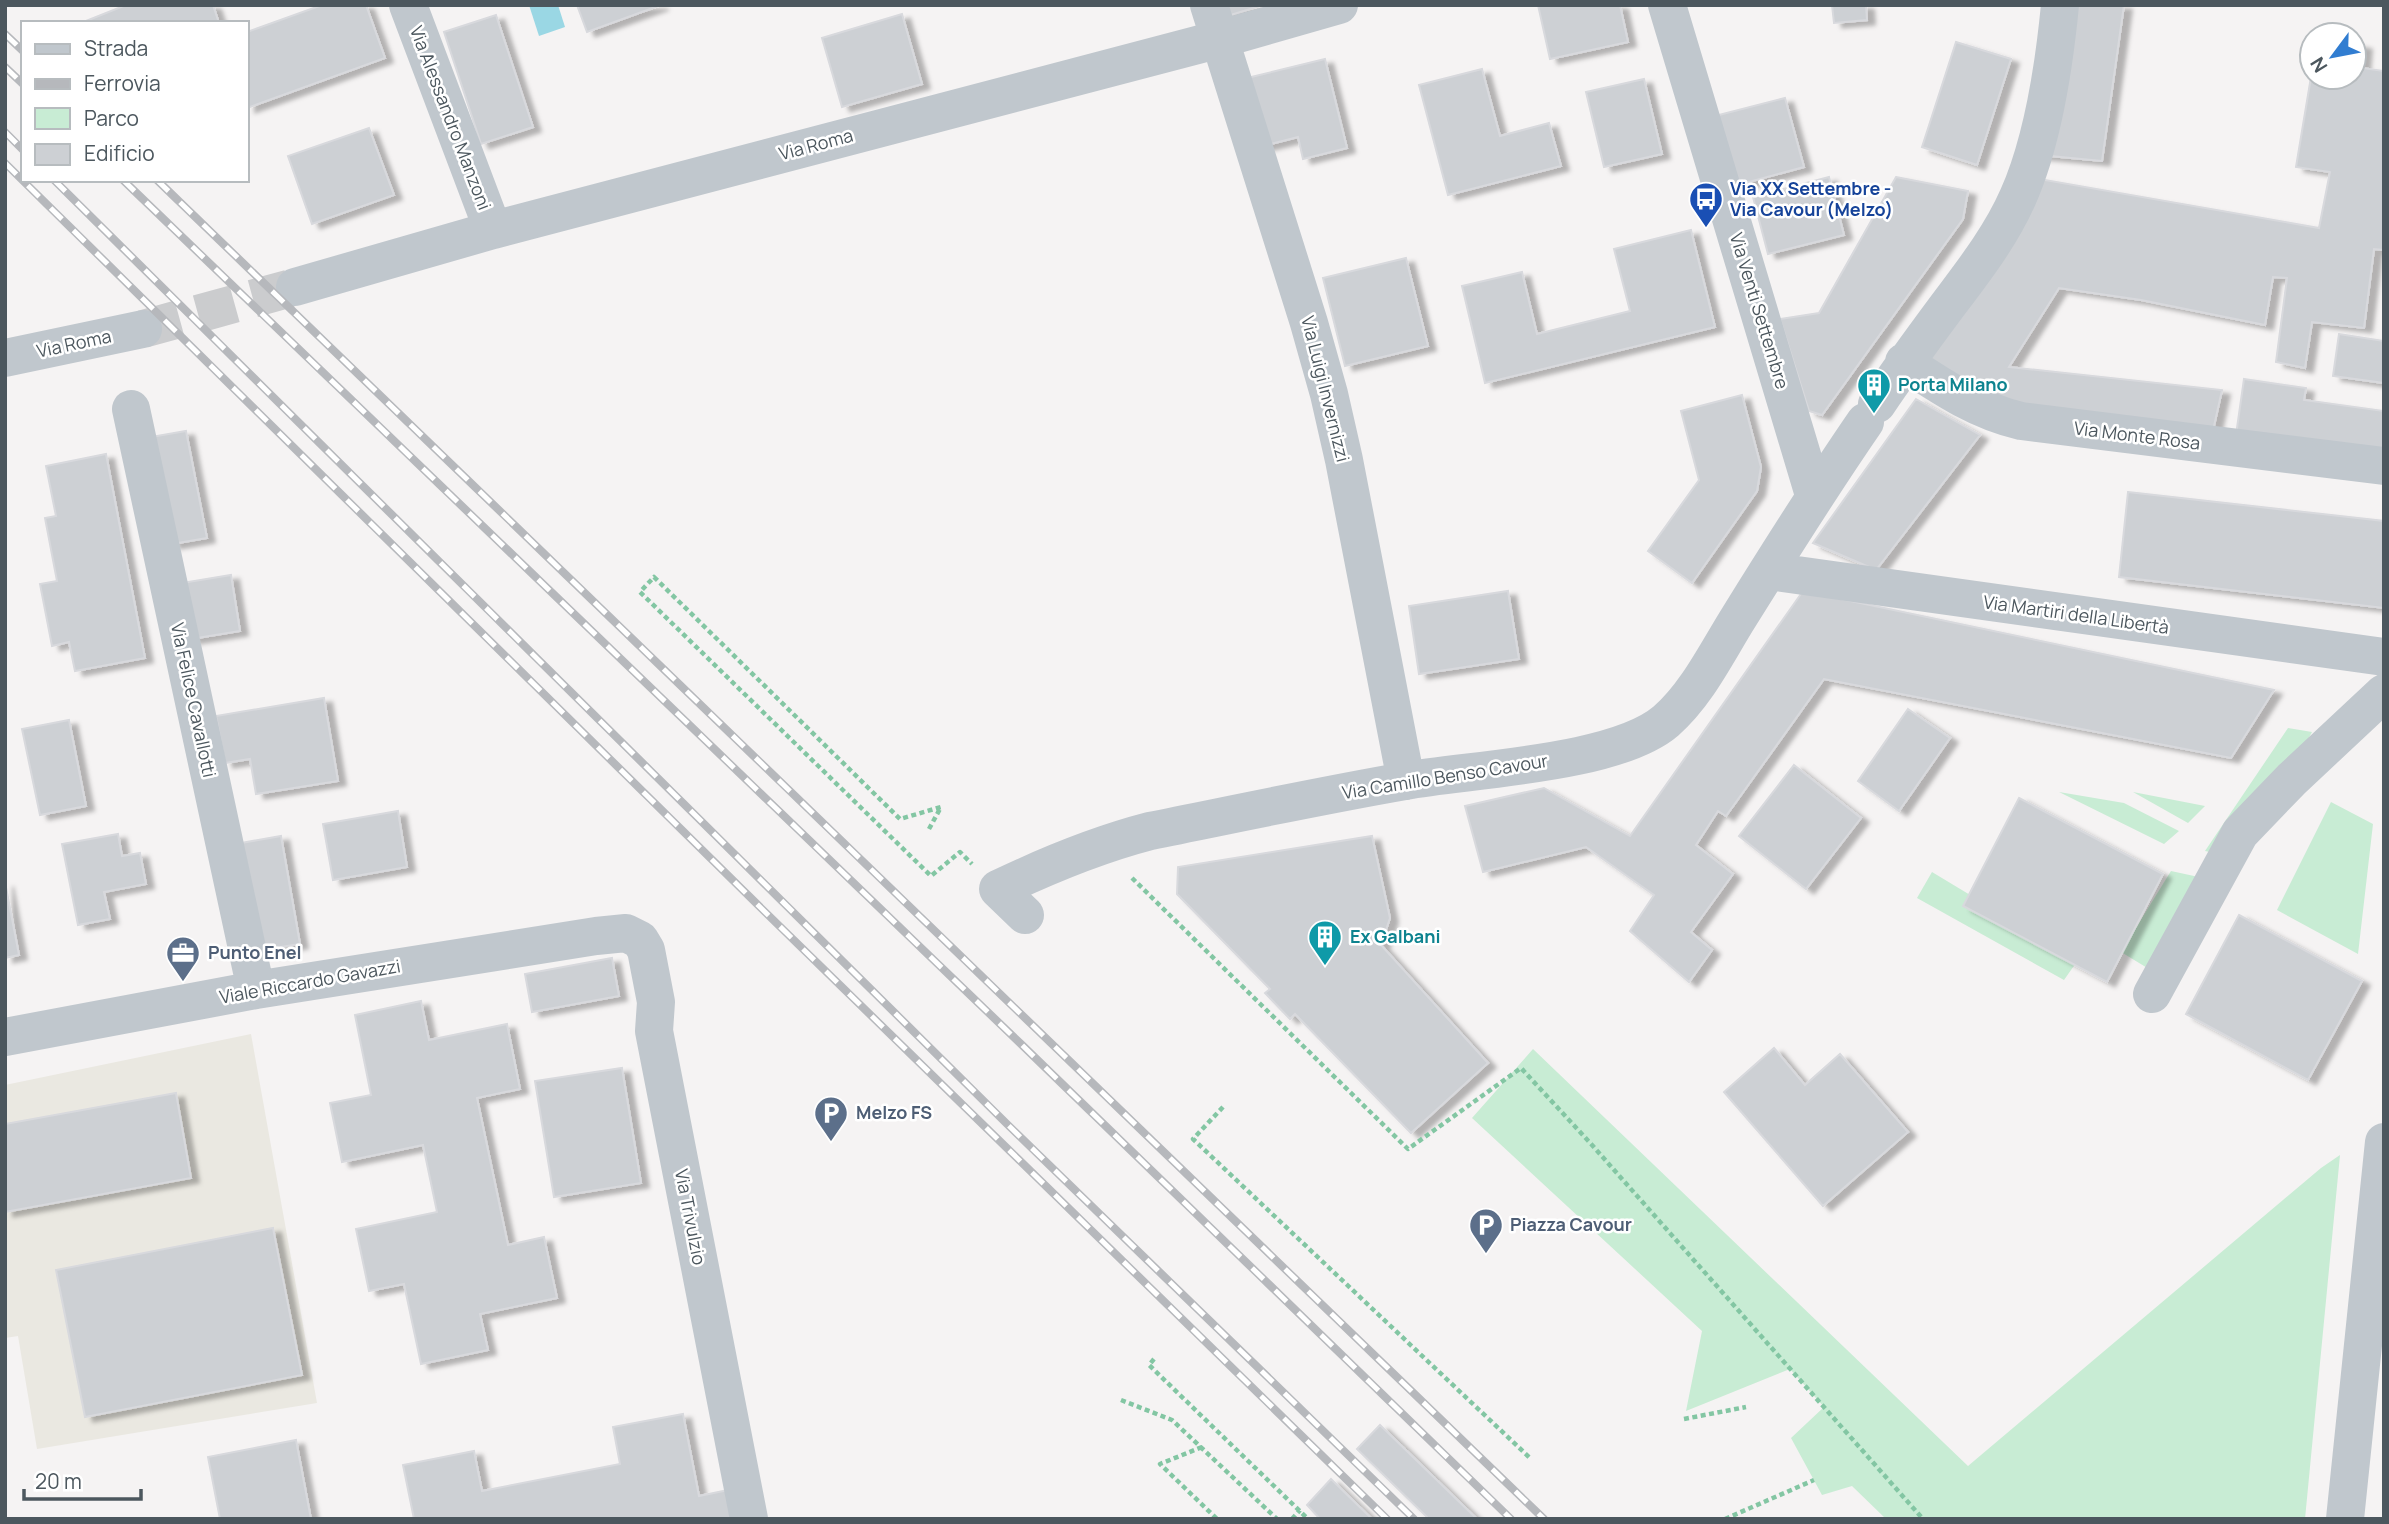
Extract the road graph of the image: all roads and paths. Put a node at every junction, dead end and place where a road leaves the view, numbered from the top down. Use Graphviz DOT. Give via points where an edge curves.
graph roads {
  1 [pos="408,5"];
  2 [pos="1339,5"];
  3 [pos="1667,5"];
  4 [pos="2060,5"];
  5 [pos="1215,22"];
  6 [pos="493,230"];
  7 [pos="295,287"];
  8 [pos="143,329"];
  9 [pos="5,358"];
  10 [pos="1904,362"];
  11 [pos="131,409"];
  12 [pos="2384,466"];
  13 [pos="1814,495"];
  14 [pos="1768,571"];
  15 [pos="2384,657"];
  16 [pos="2384,692"];
  17 [pos="1406,781"];
  18 [pos="929,829"];
  19 [pos="1098,845"];
  20 [pos="998,889"];
  21 [pos="1025,915"];
  22 [pos="616,933"];
  23 [pos="256,990"];
  24 [pos="2152,994"];
  25 [pos="5,1037"];
  26 [pos="1223,1107"];
  27 [pos="2384,1142"];
  28 [pos="1154,1359"];
  29 [pos="1121,1400"];
  30 [pos="1746,1407"];
  31 [pos="1684,1419"];
  32 [pos="1202,1447"];
  33 [pos="1530,1458"];
  34 [pos="1814,1480"];
  35 [pos="1300,1510"];
  36 [pos="750,1519"];
  37 [pos="1217,1519"];
  38 [pos="1277,1519"];
  39 [pos="1292,1519"];
  40 [pos="1308,1519"];
  41 [pos="1725,1519"];
  42 [pos="1923,1519"];
  43 [pos="2346,1519"];
  1 -- 6 [label="street, Via Alessandro Manzoni"];
  2 -- 5 [label="street, Via Roma"];
  3 -- 13 [label="street, Via Venti Settembre"];
  4 -- 10 [label="street, Via Camillo Benso Cavour" via="2041,122 2018,199 1988,252"];
  5 -- 6 [label="street, Via Roma"];
  5 -- 17 [label="street, Via Luigi Invernizzi" via="1326,383"];
  6 -- 7 [label="street, Via Roma"];
  8 -- 9 [label="street, Via Roma"];
  10 -- 12 [label="street, Via Monte Rosa" via="1967,402 2021,422"];
  10 -- 13 [label="street, Via Camillo Benso Cavour"];
  11 -- 23 [label="street, Via Felice Cavallotti"];
  13 -- 14 [label="street, Via Camillo Benso Cavour"];
  14 -- 15 [label="street, Via Martiri della Libertà"];
  14 -- 17 [label="street, Via Camillo Benso Cavour" via="1687,698 1655,729 1583,755"];
  16 -- 24 [label="street" via="2240,833"];
  17 -- 19 [label="street, Via Camillo Benso Cavour"];
  18 -- 20 [label="path" via="941,807 900,819 654,577 640,592 931,876 960,852"];
  19 -- 20 [label="street, Via Camillo Benso Cavour"];
  19 -- 42 [label="path" via="1408,1149 1521,1068"];
  20 -- 21 [label="street"];
  22 -- 23 [label="street, Viale Riccardo Gavazzi"];
  22 -- 36 [label="street, Via Trivulzio" via="640,940 646,950 656,1002 654,1031"];
  23 -- 25 [label="street, Viale Riccardo Gavazzi"];
  26 -- 33 [label="path" via="1193,1139"];
  27 -- 43 [label="street"];
  28 -- 35 [label="path" via="1149,1365"];
  29 -- 32 [label="path" via="1172,1420"];
  30 -- 31 [label="path"];
  32 -- 37 [label="path" via="1160,1464"];
  32 -- 38 [label="path"];
  34 -- 41 [label="path"];
  35 -- 39 [label="path"];
  35 -- 40 [label="path"];
}
